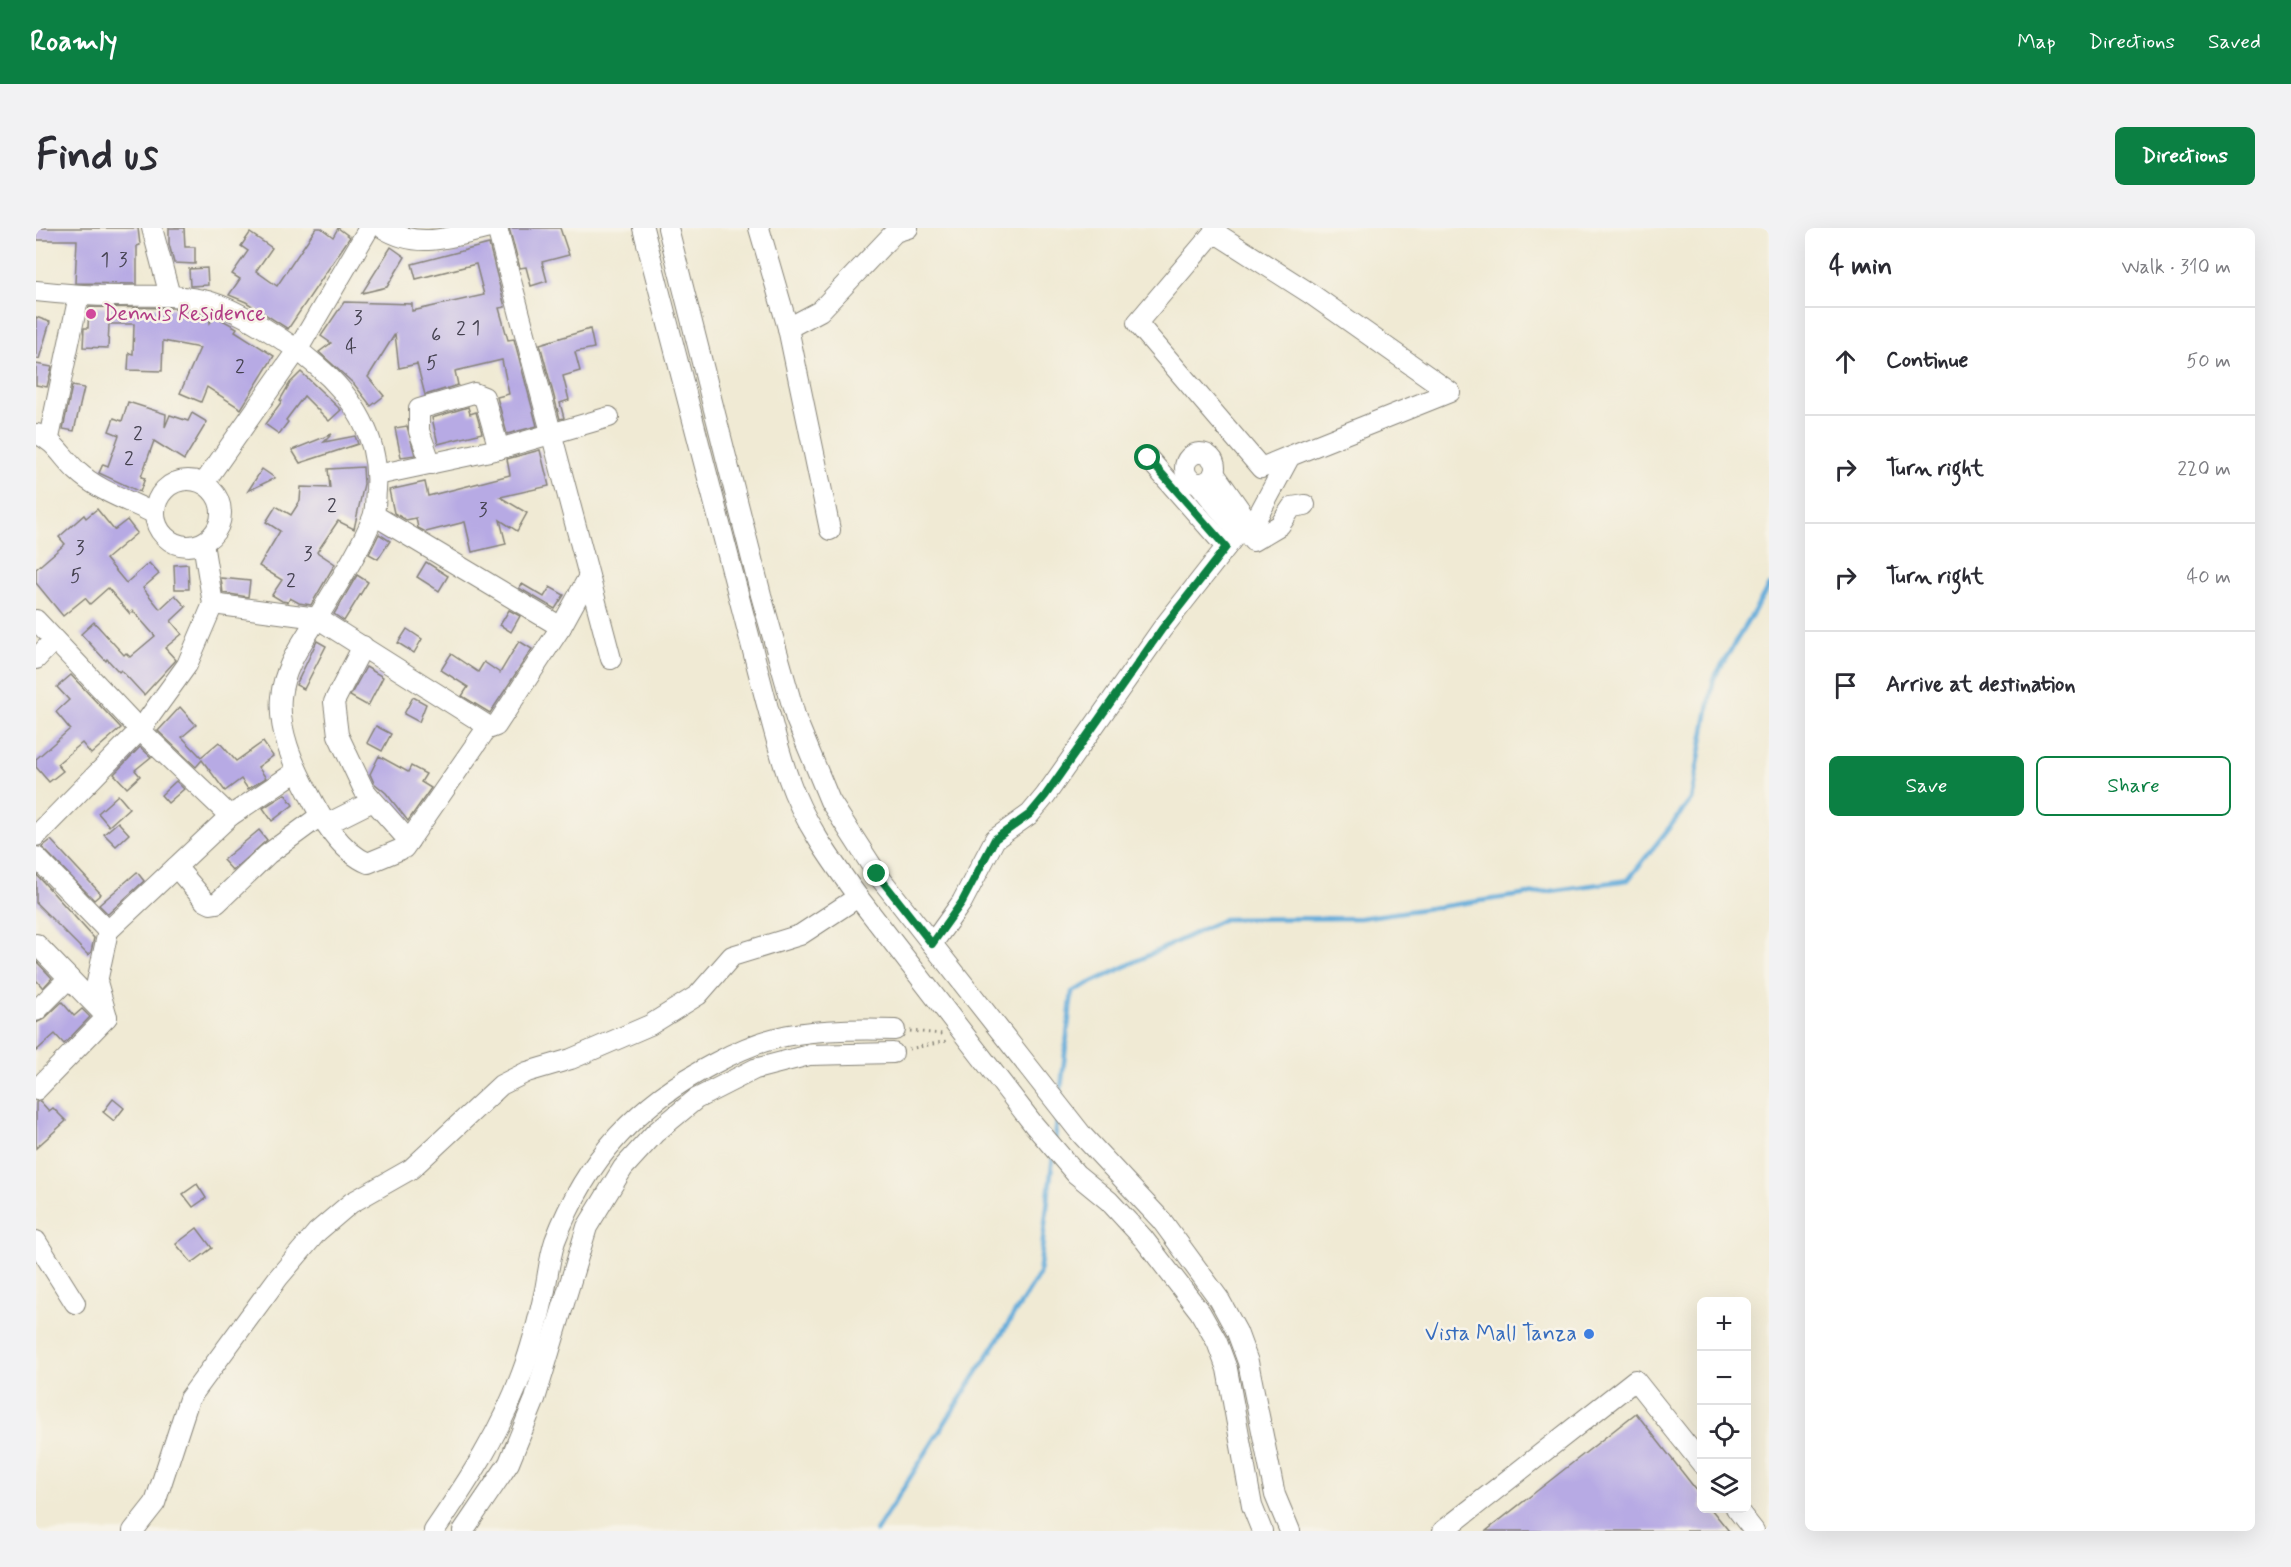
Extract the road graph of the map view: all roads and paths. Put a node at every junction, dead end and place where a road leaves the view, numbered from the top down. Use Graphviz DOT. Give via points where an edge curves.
graph roads {
  1 [pos="152,228"];
  2 [pos="369,228"];
  3 [pos="383,228"];
  4 [pos="489,228"];
  5 [pos="497,228"];
  6 [pos="643,228"];
  7 [pos="668,228"];
  8 [pos="759,228"];
  9 [pos="898,229"];
  10 [pos="36,291"];
  11 [pos="79,295"];
  12 [pos="170,296"];
  13 [pos="788,328"];
  14 [pos="298,349"];
  15 [pos="609,417"];
  16 [pos="551,435"];
  17 [pos="42,436"];
  18 [pos="1236,439"];
  19 [pos="499,449"];
  20 [pos="1290,456"];
  21 [pos="1148,458"];
  22 [pos="431,464"];
  23 [pos="377,475"];
  24 [pos="204,483"];
  25 [pos="1305,505"];
  26 [pos="155,514"];
  27 [pos="374,515"];
  28 [pos="830,530"];
  29 [pos="1240,534"];
  30 [pos="203,543"];
  31 [pos="588,578"];
  32 [pos="213,604"];
  33 [pos="317,618"];
  34 [pos="36,620"];
  35 [pos="561,627"];
  36 [pos="54,640"];
  37 [pos="363,646"];
  38 [pos="36,659"];
  39 [pos="611,659"];
  40 [pos="487,728"];
  41 [pos="140,730"];
  42 [pos="297,771"];
  43 [pos="373,801"];
  44 [pos="230,816"];
  45 [pos="324,820"];
  46 [pos="36,836"];
  47 [pos="409,841"];
  48 [pos="36,857"];
  49 [pos="176,867"];
  50 [pos="858,897"];
  51 [pos="108,931"];
  52 [pos="36,944"];
  53 [pos="932,944"];
  54 [pos="69,978"];
  55 [pos="36,1011"];
  56 [pos="107,1017"];
  57 [pos="895,1030"];
  58 [pos="965,1036"];
  59 [pos="893,1053"];
  60 [pos="36,1090"];
  61 [pos="39,1251"];
  62 [pos="75,1303"];
  63 [pos="1265,1448"];
  64 [pos="1242,1452"];
  65 [pos="1697,1459"];
  66 [pos="1739,1513"];
  67 [pos="133,1531"];
  68 [pos="434,1531"];
  69 [pos="463,1531"];
  70 [pos="1262,1531"];
  71 [pos="1290,1531"];
  72 [pos="1443,1531"];
  73 [pos="1754,1531"];
  1 -- 12 [label="street"];
  2 -- 14 [label="street"];
  3 -- 4 [label="street" via="399,238 432,241"];
  5 -- 16 [label="street"];
  6 -- 50 [label="street" via="788,779 813,831"];
  7 -- 53 [label="street" via="796,719 830,801 877,874"];
  8 -- 13 [label="street"];
  9 -- 13 [label="street" via="820,311"];
  10 -- 11 [label="street"];
  11 -- 12 [label="street"];
  11 -- 17 [label="street"];
  12 -- 14 [label="street" via="205,300 224,307"];
  13 -- 28 [label="street"];
  14 -- 23 [label="street" via="346,394 364,421"];
  14 -- 24 [label="street"];
  15 -- 16 [label="street"];
  16 -- 19 [label="street"];
  16 -- 31 [label="street"];
  17 -- 26 [label="street" via="78,472"];
  18 -- 20 [label="street" via="1261,468"];
  18 -- 20 [label="street" via="1137,322 1214,231 1450,392"];
  18 -- 29 [label="street" via="1208,472"];
  19 -- 22 [label="street"];
  19 -- 22 [label="street" via="486,401 474,393 419,409 419,431"];
  20 -- 29 [label="street"];
  21 -- 29 [label="street"];
  22 -- 23 [label="street"];
  23 -- 27 [label="street"];
  24 -- 26 [label="street" via="191,479 171,485 157,500"];
  24 -- 30 [label="street" via="219,501 222,513 213,535"];
  25 -- 29 [label="street" via="1292,507 1280,525 1253,541"];
  26 -- 30 [label="street" via="158,527 177,544"];
  27 -- 33 [label="street"];
  27 -- 35 [label="street"];
  29 -- 53 [label="street" via="1162,629 1045,796 1030,814 995,839 962,902"];
  30 -- 32 [label="street"];
  31 -- 35 [label="street"];
  31 -- 39 [label="street"];
  32 -- 33 [label="street"];
  32 -- 41 [label="street" via="187,665"];
  33 -- 37 [label="street"];
  33 -- 42 [label="street" via="288,665 281,698 285,736"];
  34 -- 36 [label="street"];
  35 -- 40 [label="street" via="496,726"];
  36 -- 38 [label="street"];
  36 -- 41 [label="street"];
  37 -- 40 [label="street"];
  37 -- 43 [label="street" via="334,702 338,735 363,790"];
  40 -- 47 [label="street"];
  41 -- 44 [label="street"];
  41 -- 46 [label="street"];
  42 -- 44 [label="street"];
  42 -- 45 [label="street"];
  43 -- 45 [label="street"];
  43 -- 47 [label="street"];
  44 -- 49 [label="street"];
  45 -- 47 [label="street" via="352,856 368,863 404,848"];
  45 -- 49 [label="street" via="268,854 217,903 205,901"];
  48 -- 51 [label="street"];
  49 -- 51 [label="street"];
  50 -- 58 [label="street"];
  50 -- 67 [label="street" via="800,935 732,956 698,995 650,1025 501,1085 411,1169 351,1203 317,1232 189,1399 154,1503"];
  51 -- 56 [label="street" via="97,982"];
  52 -- 54 [label="street"];
  53 -- 63 [label="street" via="1082,1136 1162,1221 1219,1299 1248,1362"];
  54 -- 55 [label="street"];
  54 -- 56 [label="street"];
  56 -- 60 [label="street"];
  57 -- 58 [label="path"];
  57 -- 68 [label="street" via="795,1034 746,1047 687,1077 644,1108 611,1142 574,1200 555,1243 539,1320 496,1436"];
  58 -- 59 [label="path"];
  58 -- 64 [label="street" via="1034,1125 1076,1174 1143,1238 1200,1312 1227,1369"];
  59 -- 69 [label="street" via="809,1055 755,1069 696,1099 655,1133 623,1168 587,1227 535,1399 509,1463"];
  61 -- 62 [label="street"];
  63 -- 64 [label="street"];
  63 -- 71 [label="street" via="1275,1495"];
  64 -- 70 [label="street" via="1252,1506"];
  65 -- 72 [label="street" via="1635,1380"];
  66 -- 73 [label="street"];
}
